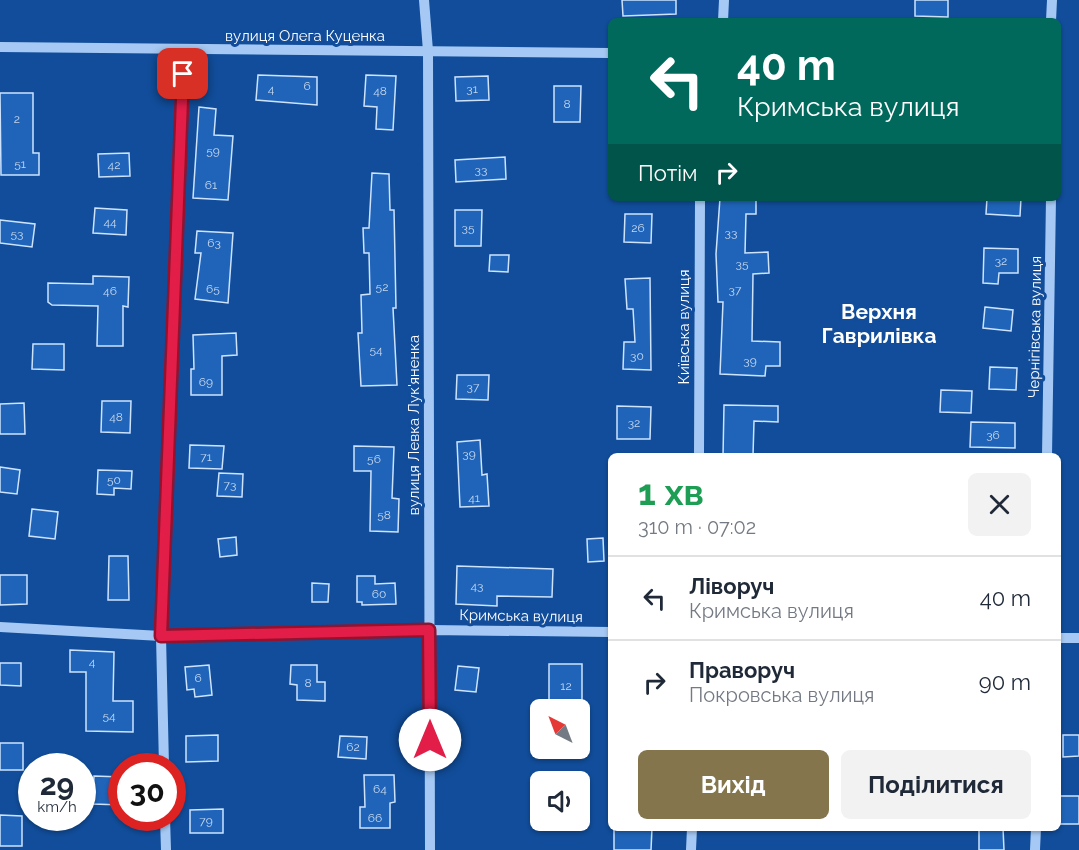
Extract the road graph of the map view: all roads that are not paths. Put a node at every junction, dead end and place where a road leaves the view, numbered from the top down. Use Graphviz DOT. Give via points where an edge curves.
graph roads {
  1 [pos="424,0"];
  2 [pos="724,0"];
  3 [pos="1052,0"];
  4 [pos="723,18"];
  5 [pos="1052,18"];
  6 [pos="0,48"];
  7 [pos="183,50"];
  8 [pos="428,51"];
  9 [pos="608,53"];
  10 [pos="700,201"];
  11 [pos="1051,201"];
  12 [pos="699,453"];
  13 [pos="1047,453"];
  14 [pos="0,627"];
  15 [pos="429,630"];
  16 [pos="608,632"];
  17 [pos="161,636"];
  18 [pos="1061,638"];
  19 [pos="1079,638"];
  20 [pos="164,753"];
  21 [pos="165,831"];
  22 [pos="692,831"];
  23 [pos="1036,831"];
  24 [pos="166,850"];
  25 [pos="430,850"];
  26 [pos="691,850"];
  27 [pos="1035,850"];
  1 -- 8 [label="street, вулиця Левка Лук'яненка"];
  2 -- 4 [label="street"];
  3 -- 5 [label="street"];
  6 -- 7 [label="street, вулиця Олега Куценка"];
  7 -- 8 [label="street, вулиця Олега Куценка"];
  7 -- 17 [label="street"];
  8 -- 9 [label="street, вулиця Олега Куценка"];
  8 -- 15 [label="street, вулиця Левка Лук'яненка"];
  10 -- 12 [label="street, Київська вулиця"];
  11 -- 13 [label="street, Чернігівська вулиця"];
  14 -- 17 [label="street, Кримська вулиця"];
  15 -- 16 [label="street, Кримська вулиця"];
  15 -- 17 [label="street, Кримська вулиця"];
  15 -- 25 [label="street, вулиця Левка Лук'яненка"];
  17 -- 20 [label="street"];
  18 -- 19 [label="street"];
  21 -- 24 [label="street"];
  22 -- 26 [label="street"];
  23 -- 27 [label="street"];
}
